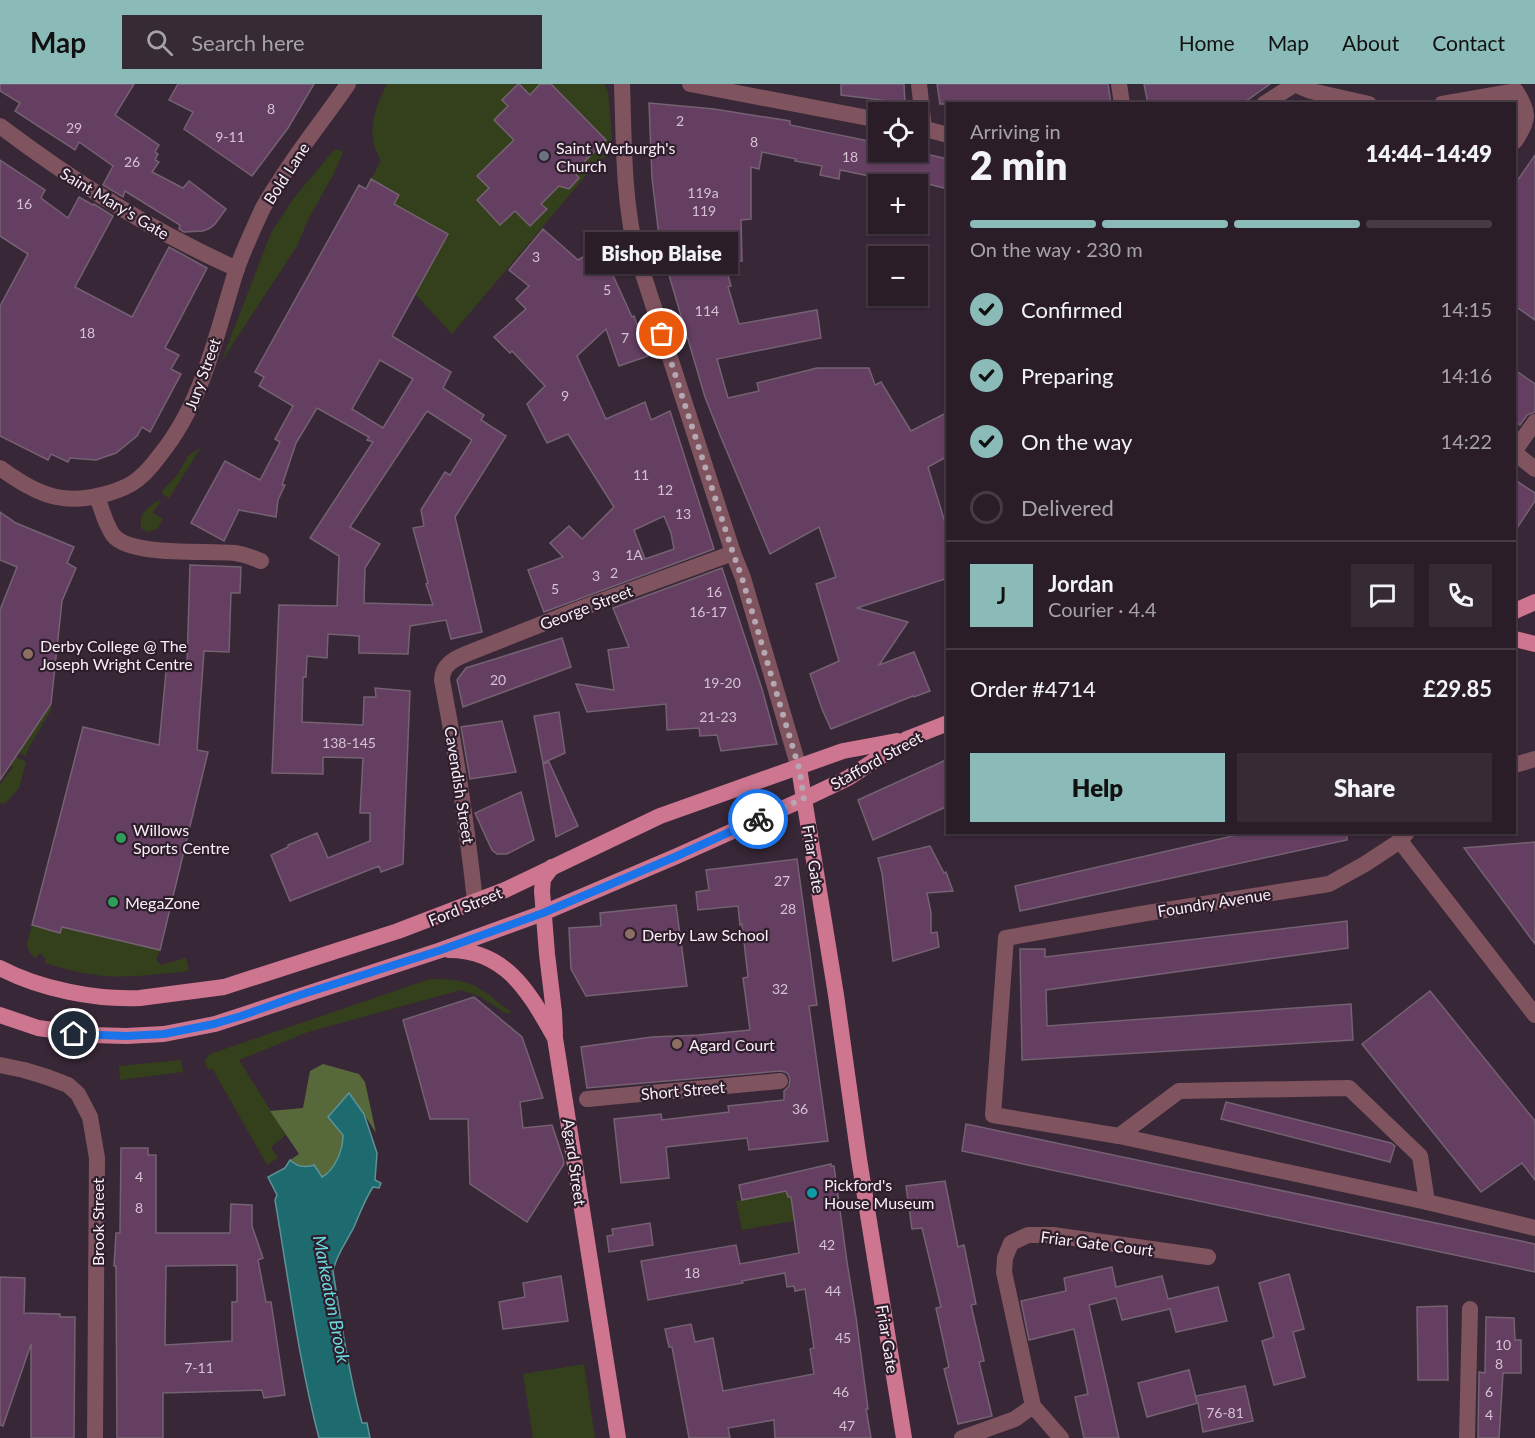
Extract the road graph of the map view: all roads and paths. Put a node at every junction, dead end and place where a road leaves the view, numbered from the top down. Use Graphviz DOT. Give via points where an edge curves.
graph roads {
  1 [pos="348,84"];
  2 [pos="622,84"];
  3 [pos="690,84"];
  4 [pos="920,84"];
  5 [pos="1119,84"];
  6 [pos="1294,84"];
  7 [pos="920,102"];
  8 [pos="1122,102"];
  9 [pos="1267,102"];
  10 [pos="1360,102"];
  11 [pos="1453,102"];
  12 [pos="868,118"];
  13 [pos="0,126"];
  14 [pos="928,130"];
  15 [pos="946,134"];
  16 [pos="1516,140"];
  17 [pos="237,269"];
  18 [pos="1535,422"];
  19 [pos="1516,450"];
  20 [pos="1516,453"];
  21 [pos="0,468"];
  22 [pos="1535,469"];
  23 [pos="97,496"];
  24 [pos="733,553"];
  25 [pos="261,561"];
  26 [pos="1535,602"];
  27 [pos="1516,611"];
  28 [pos="1516,639"];
  29 [pos="1535,644"];
  30 [pos="444,669"];
  31 [pos="946,724"];
  32 [pos="907,739"];
  33 [pos="1535,759"];
  34 [pos="1516,765"];
  35 [pos="799,768"];
  36 [pos="804,798"];
  37 [pos="1404,837"];
  38 [pos="552,867"];
  39 [pos="475,901"];
  40 [pos="543,913"];
  41 [pos="441,950"];
  42 [pos="4,971"];
  43 [pos="1,1015"];
  44 [pos="1535,1015"];
  45 [pos="555,1038"];
  46 [pos="0,1065"];
  47 [pos="780,1081"];
  48 [pos="587,1099"];
  49 [pos="1119,1136"];
  50 [pos="1427,1202"];
  51 [pos="1535,1228"];
  52 [pos="1208,1257"];
  53 [pos="1470,1309"];
  54 [pos="1033,1406"];
  55 [pos="95,1438"];
  56 [pos="618,1438"];
  57 [pos="904,1438"];
  58 [pos="962,1438"];
  59 [pos="1061,1438"];
  60 [pos="1467,1438"];
  1 -- 17 [label="street, Bold Lane" via="270,195"];
  2 -- 24 [label="street, Friar Gate" via="627,190 636,252"];
  3 -- 12 [label="street"];
  4 -- 7 [label="street"];
  5 -- 8 [label="street"];
  6 -- 9 [label="street"];
  6 -- 10 [label="street"];
  11 -- 16 [label="street" via="1516,91 1526,107 1526,120"];
  13 -- 17 [label="street, Saint Mary's Gate" via="104,199"];
  14 -- 15 [label="street"];
  17 -- 23 [label="street, Jury Street" via="202,382 189,411 163,452 138,479"];
  18 -- 19 [label="street"];
  20 -- 22 [label="street"];
  21 -- 23 [label="street, Jury Street" via="32,489 59,499"];
  23 -- 25 [label="street" via="115,537 128,544 149,550 237,553"];
  24 -- 30 [label="street, George Street" via="466,654"];
  24 -- 35 [label="street, Friar Gate"];
  26 -- 27 [label="main road"];
  28 -- 29 [label="main road"];
  30 -- 39 [label="street, Cavendish Street" via="442,680"];
  31 -- 32 [label="main road, Stafford Street"];
  32 -- 35 [label="main road, Ford Street" via="843,751"];
  32 -- 36 [label="main road, Stafford Street" via="848,778"];
  33 -- 34 [label="street"];
  35 -- 36 [label="main road, Friar Gate"];
  35 -- 38 [label="main road, Ford Street" via="660,816"];
  36 -- 40 [label="main road, Ford Street"];
  36 -- 57 [label="main road, Friar Gate"];
  37 -- 44 [label="street"];
  37 -- 49 [label="street, Foundry Avenue" via="1329,884 1006,938 993,1115"];
  38 -- 39 [label="main road, Ford Street"];
  38 -- 40 [label="main road" via="543,879"];
  39 -- 42 [label="main road, Ford Street" via="398,932 224,987 159,997 91,996 52,988"];
  40 -- 41 [label="main road, Ford Street"];
  40 -- 45 [label="main road"];
  41 -- 43 [label="main road, Ford Street" via="214,1024 174,1032 83,1035 38,1028"];
  41 -- 45 [label="main road, Agard Street" via="465,950 496,962 526,990"];
  45 -- 56 [label="main road, Agard Street"];
  46 -- 55 [label="street, Brook Street" via="68,1085 78,1094 90,1117 97,1158"];
  47 -- 48 [label="street, Short Street"];
  49 -- 50 [label="street"];
  49 -- 50 [label="street" via="1179,1091 1349,1088 1420,1156"];
  50 -- 51 [label="street"];
  52 -- 54 [label="street, Friar Gate Court" via="1053,1235 1028,1235 1011,1244 1004,1272"];
  53 -- 60 [label="street"];
  54 -- 58 [label="street" via="1015,1419"];
  54 -- 59 [label="street, Friar Gate Court"];
}
